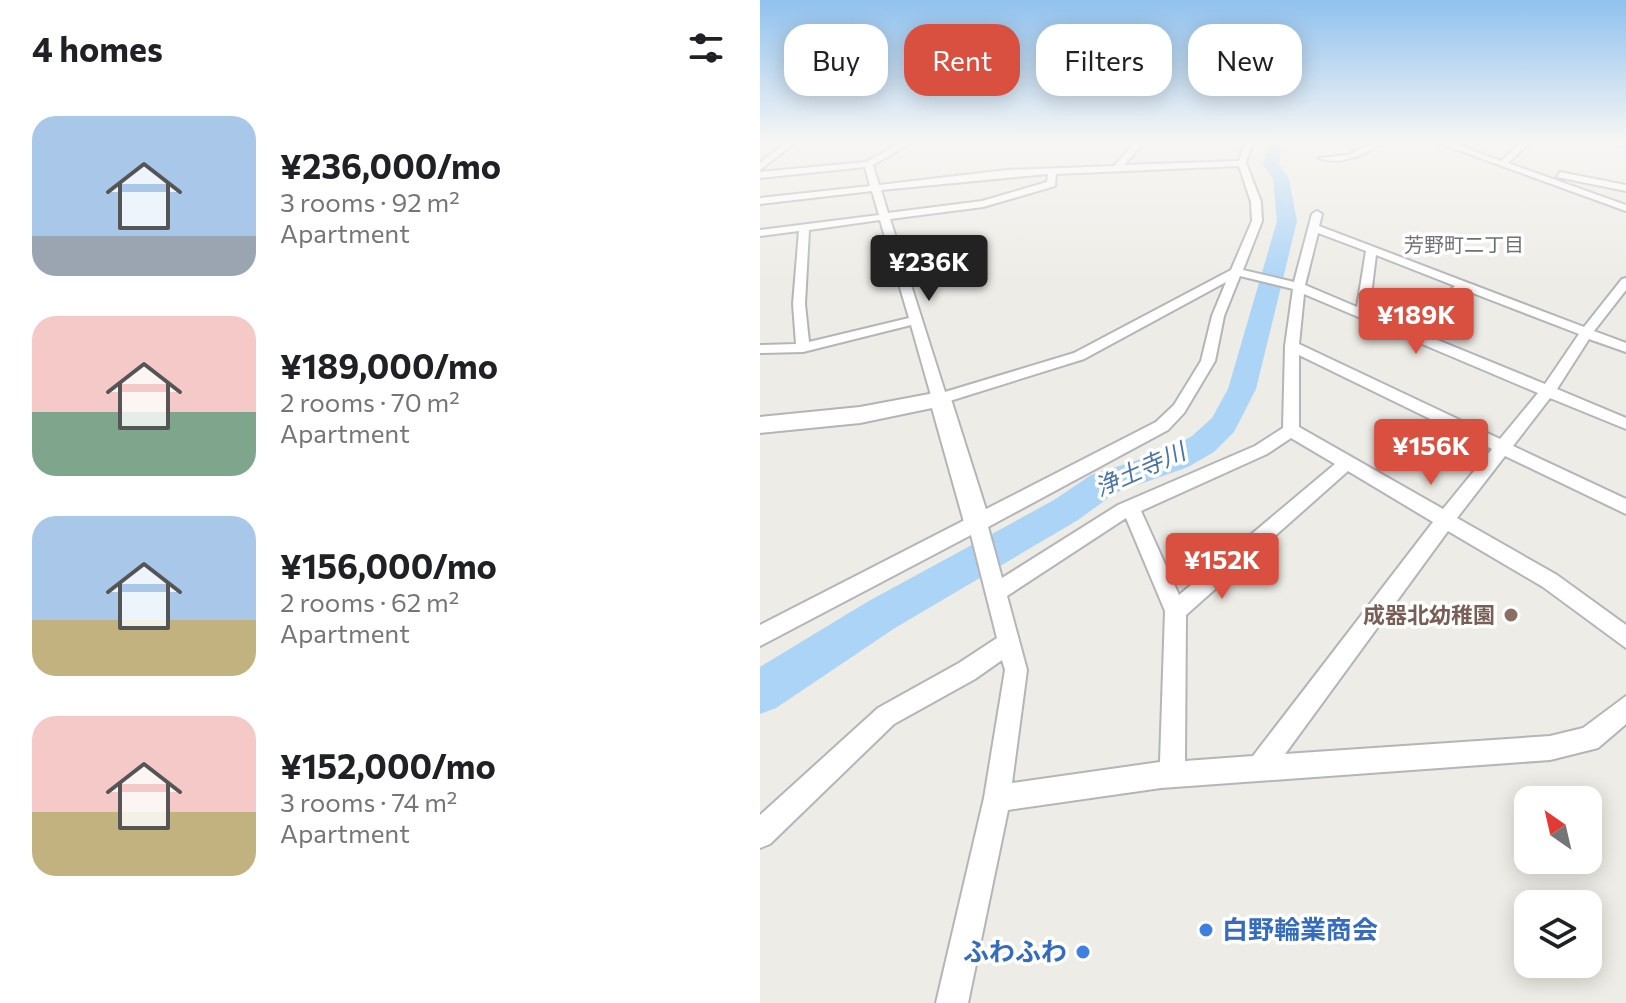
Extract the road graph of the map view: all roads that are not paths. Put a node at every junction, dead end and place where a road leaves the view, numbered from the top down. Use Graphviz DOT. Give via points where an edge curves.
graph roads {
  1 [pos="876,187"];
  2 [pos="869,188"];
  3 [pos="1039,188"];
  4 [pos="1251,188"];
  5 [pos="1569,188"];
  6 [pos="760,201"];
  7 [pos="1626,208"];
  8 [pos="884,217"];
  9 [pos="804,227"];
  10 [pos="760,233"];
  11 [pos="1371,252"];
  12 [pos="1236,272"];
  13 [pos="1626,282"];
  14 [pos="1464,285"];
  15 [pos="1294,286"];
  16 [pos="1362,313"];
  17 [pos="916,320"];
  18 [pos="1587,332"];
  19 [pos="1409,333"];
  20 [pos="1292,346"];
  21 [pos="803,348"];
  22 [pos="1626,348"];
  23 [pos="760,349"];
  24 [pos="1548,391"];
  25 [pos="940,399"];
  26 [pos="1626,424"];
  27 [pos="760,425"];
  28 [pos="1291,430"];
  29 [pos="1502,447"];
  30 [pos="1347,463"];
  31 [pos="1130,507"];
  32 [pos="1626,507"];
  33 [pos="1445,520"];
  34 [pos="977,522"];
  35 [pos="995,588"];
  36 [pos="1176,611"];
  37 [pos="760,636"];
  38 [pos="1626,638"];
  39 [pos="1008,643"];
  40 [pos="1626,708"];
  41 [pos="1258,770"];
  42 [pos="1172,774"];
  43 [pos="997,798"];
  44 [pos="760,834"];
  45 [pos="952,1003"];
  1 -- 8 [label="street"];
  2 -- 6 [label="street"];
  3 -- 8 [label="street" via="992,202"];
  4 -- 12 [label="street" via="1257,221"];
  5 -- 7 [label="street"];
  8 -- 9 [label="street"];
  8 -- 17 [label="street"];
  9 -- 10 [label="street"];
  9 -- 21 [label="street" via="799,304"];
  11 -- 14 [label="street"];
  11 -- 15 [label="street" via="1316,221"];
  11 -- 16 [label="street"];
  12 -- 15 [label="street"];
  12 -- 25 [label="street" via="1079,356"];
  12 -- 34 [label="street" via="1208,361 1179,409 1162,426"];
  13 -- 18 [label="street"];
  14 -- 18 [label="street"];
  14 -- 19 [label="street"];
  15 -- 16 [label="street"];
  15 -- 20 [label="street"];
  16 -- 19 [label="street"];
  17 -- 21 [label="street"];
  17 -- 25 [label="street"];
  18 -- 22 [label="street"];
  18 -- 24 [label="street"];
  19 -- 24 [label="street"];
  20 -- 28 [label="street"];
  20 -- 29 [label="street"];
  21 -- 23 [label="street"];
  24 -- 26 [label="street"];
  24 -- 29 [label="street"];
  25 -- 27 [label="street" via="825,420"];
  25 -- 34 [label="street"];
  28 -- 30 [label="street"];
  28 -- 31 [label="street" via="1261,450"];
  29 -- 32 [label="street"];
  29 -- 33 [label="street"];
  30 -- 33 [label="street"];
  30 -- 36 [label="street"];
  31 -- 35 [label="street"];
  31 -- 36 [label="street"];
  33 -- 38 [label="street" via="1550,581"];
  33 -- 41 [label="street"];
  34 -- 35 [label="street"];
  34 -- 37 [label="street"];
  35 -- 39 [label="street"];
  36 -- 42 [label="street"];
  39 -- 43 [label="street" via="1016,670"];
  39 -- 44 [label="street" via="886,716"];
  40 -- 41 [label="street" via="1589,739 1550,748"];
  41 -- 42 [label="street"];
  42 -- 43 [label="street"];
  43 -- 45 [label="street"];
}
